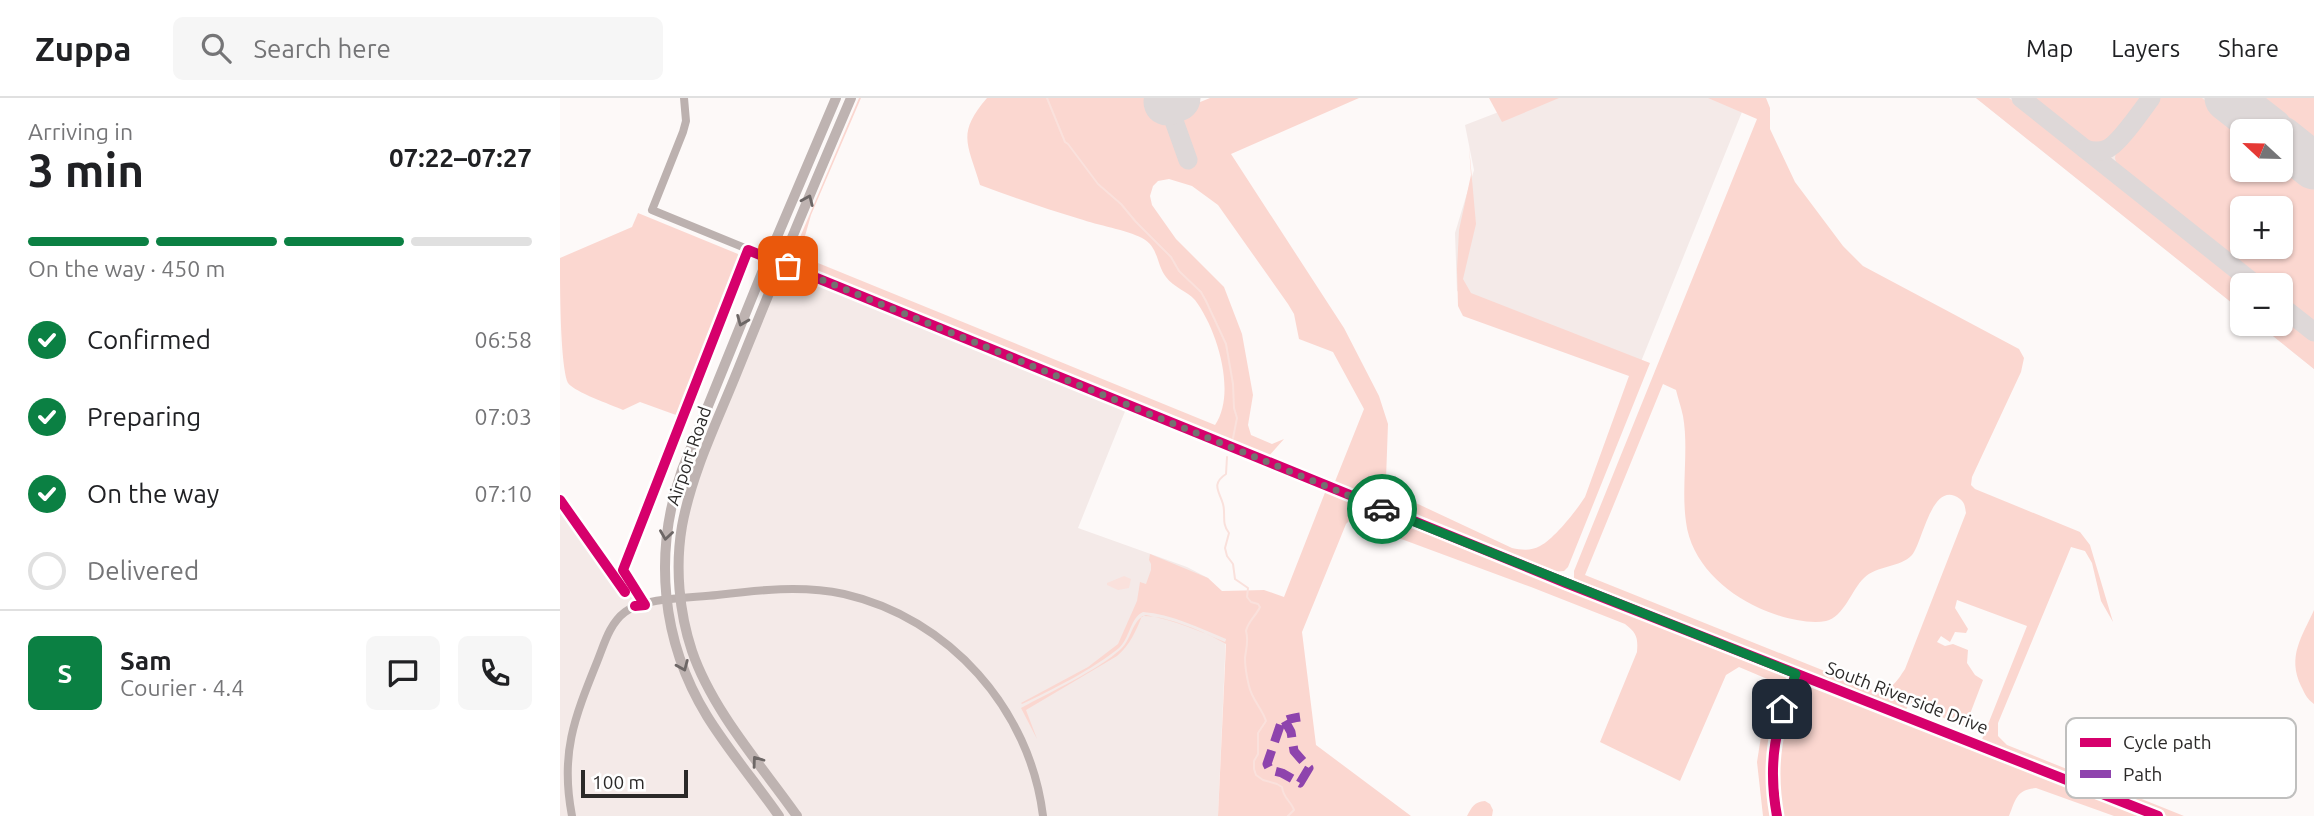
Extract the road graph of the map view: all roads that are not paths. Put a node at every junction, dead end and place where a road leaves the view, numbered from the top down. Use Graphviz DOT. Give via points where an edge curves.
graph roads {
  1 [pos="684,98"];
  2 [pos="835,98"];
  3 [pos="851,98"];
  4 [pos="768,258"];
  5 [pos="781,263"];
  6 [pos="680,600"];
  7 [pos="666,601"];
  8 [pos="1796,674"];
  9 [pos="2066,780"];
  10 [pos="2112,798"];
  11 [pos="572,816"];
  12 [pos="779,816"];
  13 [pos="797,816"];
  14 [pos="1043,816"];
  15 [pos="1777,816"];
  16 [pos="2158,816"];
  1 -- 4 [label="street, South Riverside Drive" via="683,132 652,210"];
  2 -- 4 [label="main road, Airport Road"];
  5 -- 3 [label="main road, Airport Road, one-way"];
  4 -- 5 [label="street, South Riverside Drive"];
  4 -- 7 [label="main road, Airport Road, one-way" via="676,487 665,544"];
  5 -- 6 [label="main road, Airport Road" via="691,492 680,546"];
  5 -- 8 [label="street, South Riverside Drive"];
  6 -- 7 [label="street"];
  13 -- 6 [label="main road, Airport Road, one-way" via="713,696 693,652"];
  6 -- 14 [label="street" via="770,589 805,590 843,594 917,623 967,662 1004,708 1033,769"];
  7 -- 11 [label="street" via="629,609 608,634 571,732 568,777"];
  7 -- 12 [label="main road, Airport Road, one-way" via="677,652 693,690"];
  8 -- 9 [label="street, South Riverside Drive"];
  8 -- 15 [label="street" via="1773,748"];
  10 -- 16 [label="street, South Riverside Drive"];
}
